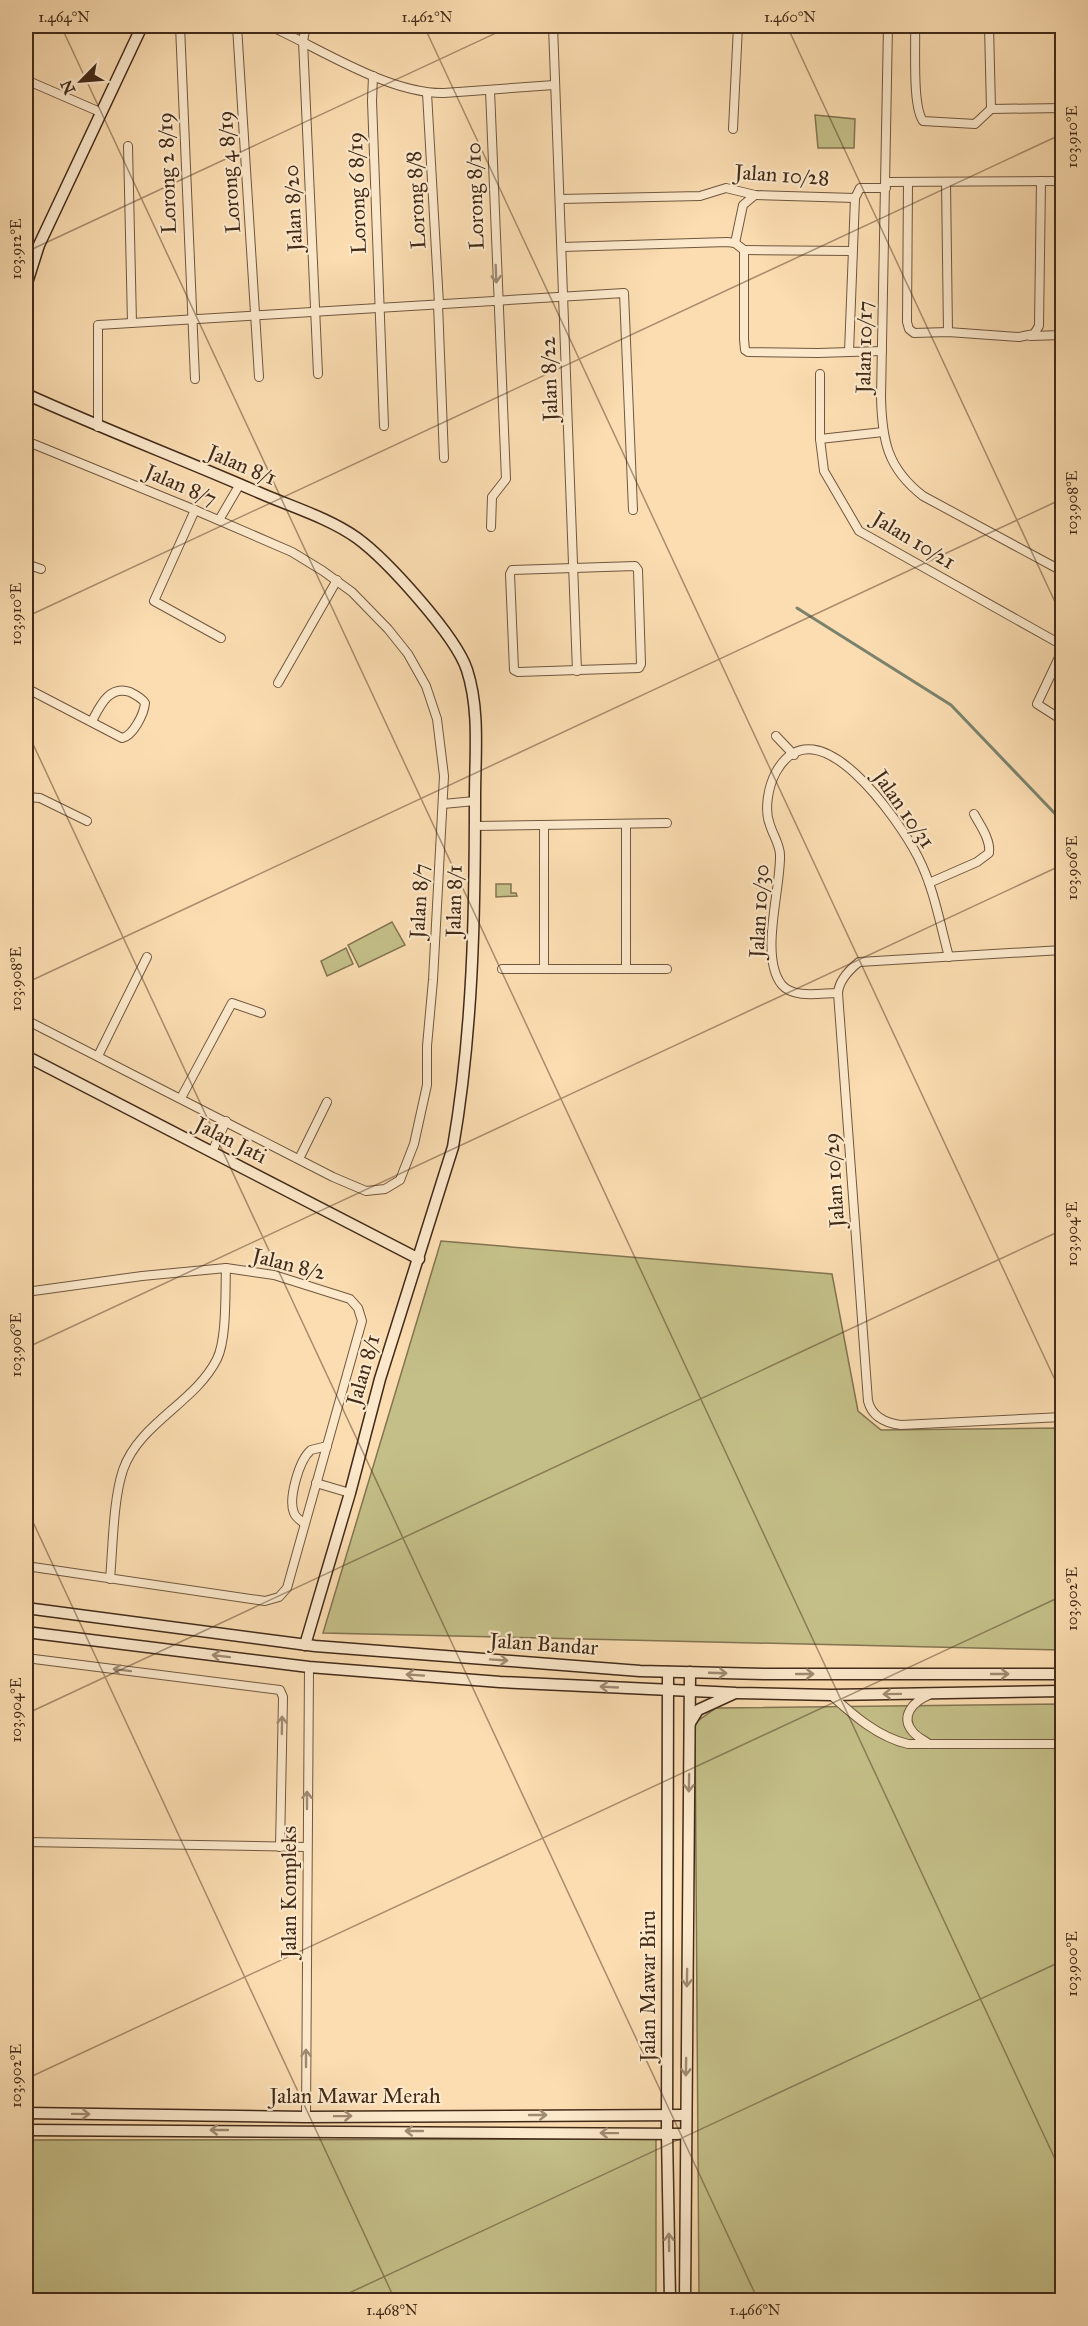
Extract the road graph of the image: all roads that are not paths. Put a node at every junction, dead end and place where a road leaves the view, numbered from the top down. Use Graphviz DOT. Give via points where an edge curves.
graph roads {
  1 [pos="142,26"];
  2 [pos="180,26"];
  3 [pos="237,26"];
  4 [pos="270,26"];
  5 [pos="306,26"];
  6 [pos="554,26"];
  7 [pos="738,26"];
  8 [pos="888,26"];
  9 [pos="915,26"];
  10 [pos="988,26"];
  11 [pos="303,41"];
  12 [pos="373,76"];
  13 [pos="28,82"];
  14 [pos="555,86"];
  15 [pos="490,90"];
  16 [pos="427,93"];
  17 [pos="26,95"];
  18 [pos="1062,108"];
  19 [pos="991,110"];
  20 [pos="100,112"];
  21 [pos="733,129"];
  22 [pos="128,146"];
  23 [pos="1041,181"];
  24 [pos="1062,181"];
  25 [pos="908,182"];
  26 [pos="946,182"];
  27 [pos="886,185"];
  28 [pos="755,195"];
  29 [pos="855,198"];
  30 [pos="560,199"];
  31 [pos="735,243"];
  32 [pos="562,247"];
  33 [pos="744,250"];
  34 [pos="852,251"];
  35 [pos="26,286"];
  36 [pos="564,297"];
  37 [pos="497,301"];
  38 [pos="438,304"];
  39 [pos="380,308"];
  40 [pos="316,312"];
  41 [pos="256,315"];
  42 [pos="191,320"];
  43 [pos="132,323"];
  44 [pos="948,332"];
  45 [pos="1062,335"];
  46 [pos="1028,336"];
  47 [pos="882,351"];
  48 [pos="849,352"];
  49 [pos="318,374"];
  50 [pos="820,374"];
  51 [pos="259,377"];
  52 [pos="195,379"];
  53 [pos="26,394"];
  54 [pos="384,426"];
  55 [pos="98,427"];
  56 [pos="883,432"];
  57 [pos="820,439"];
  58 [pos="26,441"];
  59 [pos="444,458"];
  60 [pos="240,484"];
  61 [pos="195,510"];
  62 [pos="633,510"];
  63 [pos="219,520"];
  64 [pos="491,527"];
  65 [pos="26,564"];
  66 [pos="573,568"];
  67 [pos="41,569"];
  68 [pos="1062,571"];
  69 [pos="337,580"];
  70 [pos="221,638"];
  71 [pos="1062,645"];
  72 [pos="1062,651"];
  73 [pos="577,671"];
  74 [pos="278,683"];
  75 [pos="26,688"];
  76 [pos="1062,720"];
  77 [pos="92,721"];
  78 [pos="776,736"];
  79 [pos="794,755"];
  80 [pos="26,797"];
  81 [pos="475,801"];
  82 [pos="442,804"];
  83 [pos="974,814"];
  84 [pos="87,821"];
  85 [pos="667,823"];
  86 [pos="626,824"];
  87 [pos="544,825"];
  88 [pos="475,826"];
  89 [pos="929,883"];
  90 [pos="1062,950"];
  91 [pos="147,957"];
  92 [pos="949,957"];
  93 [pos="502,969"];
  94 [pos="544,969"];
  95 [pos="627,969"];
  96 [pos="667,969"];
  97 [pos="838,993"];
  98 [pos="261,1013"];
  99 [pos="26,1020"];
  100 [pos="26,1056"];
  101 [pos="98,1056"];
  102 [pos="181,1098"];
  103 [pos="327,1102"];
  104 [pos="226,1121"];
  105 [pos="212,1152"];
  106 [pos="299,1159"];
  107 [pos="419,1259"];
  108 [pos="226,1268"];
  109 [pos="26,1292"];
  110 [pos="1062,1417"];
  111 [pos="327,1446"];
  112 [pos="316,1483"];
  113 [pos="350,1493"];
  114 [pos="304,1523"];
  115 [pos="26,1566"];
  116 [pos="110,1579"];
  117 [pos="26,1608"];
  118 [pos="26,1632"];
  119 [pos="305,1645"];
  120 [pos="26,1658"];
  121 [pos="309,1667"];
  122 [pos="668,1672"];
  123 [pos="690,1672"];
  124 [pos="1062,1674"];
  125 [pos="668,1690"];
  126 [pos="689,1691"];
  127 [pos="1062,1691"];
  128 [pos="736,1693"];
  129 [pos="934,1693"];
  130 [pos="831,1695"];
  131 [pos="689,1725"];
  132 [pos="930,1744"];
  133 [pos="1062,1744"];
  134 [pos="26,1842"];
  135 [pos="280,1847"];
  136 [pos="307,1847"];
  137 [pos="26,2113"];
  138 [pos="667,2115"];
  139 [pos="685,2115"];
  140 [pos="306,2117"];
  141 [pos="26,2130"];
  142 [pos="667,2134"];
  143 [pos="685,2134"];
  144 [pos="670,2301"];
  145 [pos="686,2301"];
  1 -- 20 [label="street"];
  2 -- 42 [label="street, Lorong 2 8/19"];
  3 -- 41 [label="street, Lorong 4 8/19"];
  4 -- 11 [label="street"];
  5 -- 11 [label="street, Jalan 8/20"];
  6 -- 14 [label="street, Jalan 8/22"];
  7 -- 21 [label="street, Jalan 10/28"];
  8 -- 27 [label="street, Jalan 10/17"];
  9 -- 19 [label="street" via="918,112 923,121 975,124"];
  10 -- 19 [label="street"];
  11 -- 12 [label="street"];
  11 -- 40 [label="street, Jalan 8/20"];
  12 -- 16 [label="street"];
  12 -- 39 [label="street, Lorong 6 8/19"];
  13 -- 17 [label="street"];
  13 -- 20 [label="street"];
  14 -- 15 [label="street"];
  14 -- 30 [label="street, Jalan 8/22"];
  15 -- 16 [label="street"];
  15 -- 37 [label="street, Lorong 8/10, one-way"];
  16 -- 38 [label="street, Lorong 8/8"];
  18 -- 19 [label="street"];
  20 -- 35 [label="street" via="39,245"];
  22 -- 43 [label="street"];
  23 -- 24 [label="street"];
  23 -- 26 [label="street"];
  23 -- 46 [label="street" via="1039,326"];
  25 -- 26 [label="street"];
  25 -- 27 [label="street"];
  25 -- 44 [label="street" via="907,322 914,333"];
  26 -- 44 [label="street"];
  27 -- 29 [label="street, Jalan 10/28" via="860,188"];
  27 -- 47 [label="street, Jalan 10/17"];
  28 -- 29 [label="street, Jalan 10/28"];
  28 -- 30 [label="street, Jalan 10/28" via="726,188 700,195"];
  28 -- 31 [label="street" via="742,207"];
  29 -- 34 [label="street"];
  30 -- 32 [label="street, Jalan 8/22"];
  31 -- 32 [label="street"];
  31 -- 33 [label="street"];
  32 -- 36 [label="street, Jalan 8/22"];
  33 -- 34 [label="street"];
  33 -- 48 [label="street" via="746,350"];
  34 -- 48 [label="street"];
  36 -- 37 [label="street"];
  36 -- 62 [label="street" via="624,293"];
  36 -- 66 [label="street, Jalan 8/22"];
  37 -- 38 [label="street"];
  37 -- 64 [label="street, Lorong 8/10" via="506,479 492,497"];
  38 -- 39 [label="street"];
  38 -- 59 [label="street, Lorong 8/8"];
  39 -- 40 [label="street"];
  39 -- 54 [label="street, Lorong 6 8/19"];
  40 -- 41 [label="street"];
  40 -- 49 [label="street, Jalan 8/20"];
  41 -- 42 [label="street"];
  41 -- 51 [label="street, Lorong 4 8/19"];
  42 -- 43 [label="street"];
  42 -- 52 [label="street, Lorong 2 8/19"];
  43 -- 55 [label="street" via="99,325"];
  44 -- 46 [label="street"];
  45 -- 46 [label="street"];
  47 -- 48 [label="street"];
  47 -- 56 [label="street, Jalan 10/17"];
  50 -- 57 [label="street, Jalan 10/21"];
  53 -- 55 [label="street, Jalan 8/1"];
  55 -- 60 [label="street, Jalan 8/1"];
  56 -- 57 [label="street"];
  56 -- 68 [label="street, Jalan 10/17" via="894,465 923,496"];
  57 -- 71 [label="street, Jalan 10/21" via="824,471 861,533"];
  58 -- 61 [label="street, Jalan 8/7"];
  60 -- 63 [label="street"];
  60 -- 81 [label="street, Jalan 8/1" via="362,542 388,564 450,638 466,668 475,702"];
  61 -- 63 [label="street, Jalan 8/7"];
  61 -- 70 [label="street" via="154,601"];
  63 -- 69 [label="street, Jalan 8/7" via="292,552"];
  65 -- 67 [label="street"];
  66 -- 73 [label="street, Jalan 8/22"];
  66 -- 73 [label="street" via="511,571 512,644 516,672"];
  66 -- 73 [label="street" via="635,566 638,582 640,667"];
  69 -- 74 [label="street"];
  69 -- 82 [label="street, Jalan 8/7" via="369,607 399,641 426,686 440,738"];
  72 -- 76 [label="street" via="1037,705"];
  75 -- 77 [label="street"];
  77 -- 77 [label="street" via="125,738 145,703 127,691 113,693"];
  78 -- 79 [label="street"];
  79 -- 89 [label="street, Jalan 10/31" via="816,750 856,773 907,840"];
  79 -- 97 [label="street, Jalan 10/30" via="776,772 768,796 768,821 781,854 772,939 774,969 789,991"];
  80 -- 84 [label="street" via="40,798"];
  81 -- 82 [label="street"];
  81 -- 88 [label="street, Jalan 8/1"];
  82 -- 106 [label="street, Jalan 8/7" via="427,1085 405,1172 396,1184 366,1191"];
  83 -- 89 [label="street" via="989,853"];
  85 -- 86 [label="street"];
  86 -- 87 [label="street"];
  86 -- 95 [label="street"];
  87 -- 88 [label="street"];
  87 -- 94 [label="street"];
  88 -- 107 [label="street, Jalan 8/1" via="471,977 460,1110 453,1147"];
  89 -- 92 [label="street, Jalan 10/31"];
  90 -- 92 [label="street"];
  91 -- 101 [label="street"];
  92 -- 97 [label="street" via="859,962 846,974"];
  93 -- 94 [label="street"];
  94 -- 95 [label="street"];
  95 -- 96 [label="street"];
  97 -- 110 [label="street, Jalan 10/29" via="868,1401 872,1412 884,1421 901,1425"];
  98 -- 102 [label="street" via="236,1003 230,1005"];
  99 -- 101 [label="street, Jalan 8/7"];
  100 -- 105 [label="street, Jalan Jati"];
  101 -- 102 [label="street, Jalan 8/7"];
  102 -- 104 [label="street, Jalan 8/7"];
  103 -- 106 [label="street"];
  104 -- 105 [label="street"];
  104 -- 106 [label="street, Jalan 8/7"];
  105 -- 107 [label="street, Jalan Jati"];
  107 -- 113 [label="street, Jalan 8/1" via="380,1379"];
  108 -- 109 [label="street, Jalan 8/2"];
  108 -- 111 [label="street, Jalan 8/2" via="298,1282 350,1299 358,1308 361,1326"];
  108 -- 116 [label="street" via="218,1358 194,1389 139,1442 123,1469"];
  111 -- 112 [label="street, Jalan 8/2"];
  111 -- 114 [label="street" via="308,1452 301,1464 293,1507"];
  112 -- 113 [label="street"];
  112 -- 114 [label="street, Jalan 8/2"];
  113 -- 119 [label="street, Jalan 8/1"];
  114 -- 116 [label="street, Jalan 8/2" via="287,1588 279,1597 227,1597"];
  115 -- 116 [label="street, Jalan 8/2"];
  117 -- 119 [label="street, Jalan Bandar"];
  121 -- 118 [label="street, Jalan Bandar, one-way"];
  119 -- 122 [label="street, Jalan Bandar, one-way"];
  135 -- 120 [label="street, one-way" via="280,1690"];
  125 -- 121 [label="street, Jalan Bandar, one-way"];
  136 -- 121 [label="street, Jalan Kompleks, one-way"];
  122 -- 123 [label="street, Jalan Bandar"];
  122 -- 125 [label="street, Jalan Mawar Biru"];
  123 -- 124 [label="street, Jalan Bandar, one-way"];
  123 -- 126 [label="street, Jalan Mawar Biru"];
  125 -- 126 [label="street, Jalan Bandar"];
  125 -- 138 [label="street, Jalan Mawar Biru"];
  126 -- 128 [label="street, Jalan Bandar"];
  126 -- 131 [label="street, Jalan Mawar Biru"];
  127 -- 129 [label="street, Jalan Bandar"];
  128 -- 130 [label="street, Jalan Bandar"];
  128 -- 131 [label="street" via="698,1710"];
  129 -- 130 [label="street, Jalan Bandar, one-way"];
  129 -- 132 [label="street" via="915,1702 908,1719 913,1732"];
  130 -- 132 [label="street" via="849,1712 891,1739"];
  131 -- 139 [label="street, Jalan Mawar Biru, one-way"];
  132 -- 133 [label="street"];
  134 -- 135 [label="street"];
  135 -- 136 [label="street"];
  140 -- 136 [label="street, Jalan Kompleks, one-way"];
  137 -- 140 [label="street, Jalan Mawar Merah, one-way"];
  138 -- 139 [label="street, Jalan Mawar Merah"];
  140 -- 138 [label="street, Jalan Mawar Merah, one-way"];
  138 -- 142 [label="street, Jalan Mawar Biru"];
  139 -- 143 [label="street, Jalan Mawar Biru"];
  142 -- 141 [label="street, Jalan Mawar Merah, one-way"];
  142 -- 143 [label="street, Jalan Mawar Merah"];
  144 -- 142 [label="street, Jalan Mawar Biru, one-way"];
  143 -- 145 [label="street, Jalan Mawar Biru"];
}
